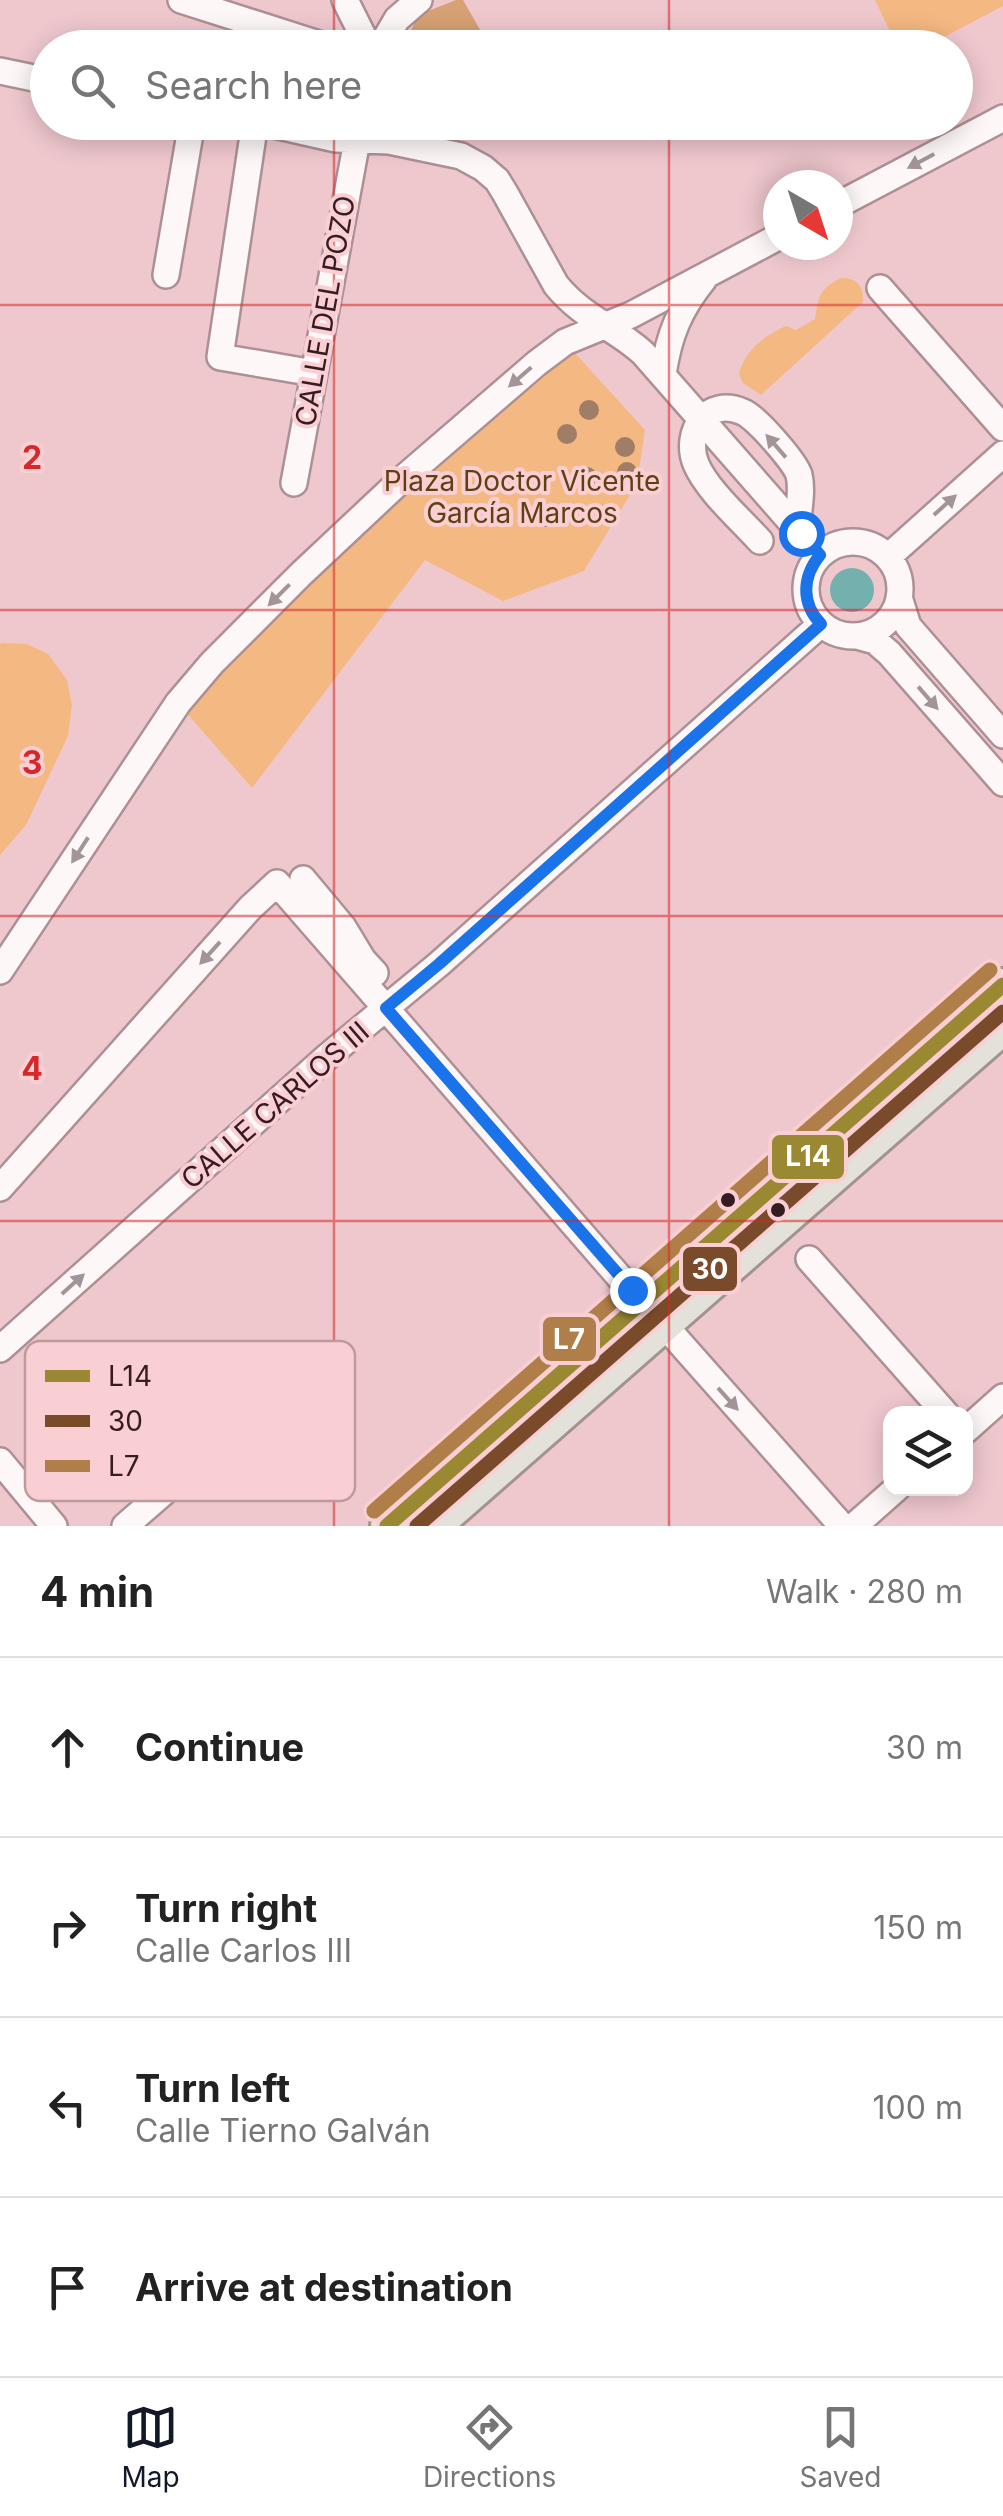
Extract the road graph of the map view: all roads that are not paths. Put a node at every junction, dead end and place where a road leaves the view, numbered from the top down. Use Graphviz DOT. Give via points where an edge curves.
graph roads {
  1 [pos="181,0"];
  2 [pos="345,0"];
  3 [pos="419,0"];
  4 [pos="275,30"];
  5 [pos="360,30"];
  6 [pos="391,30"];
  7 [pos="0,72"];
  8 [pos="30,78"];
  9 [pos="1003,118"];
  10 [pos="973,134"];
  11 [pos="189,140"];
  12 [pos="255,140"];
  13 [pos="357,140"];
  14 [pos="386,140"];
  15 [pos="961,140"];
  16 [pos="853,197"];
  17 [pos="763,245"];
  18 [pos="166,275"];
  19 [pos="707,275"];
  20 [pos="880,288"];
  21 [pos="602,326"];
  22 [pos="314,372"];
  23 [pos="663,374"];
  24 [pos="702,419"];
  25 [pos="1003,428"];
  26 [pos="1003,454"];
  27 [pos="294,483"];
  28 [pos="797,529"];
  29 [pos="760,541"];
  30 [pos="820,555"];
  31 [pos="888,557"];
  32 [pos="899,597"];
  33 [pos="821,624"];
  34 [pos="857,636"];
  35 [pos="1003,735"];
  36 [pos="1003,784"];
  37 [pos="0,971"];
  38 [pos="1003,985"];
  39 [pos="392,1003"];
  40 [pos="1003,1028"];
  41 [pos="0,1188"];
  42 [pos="810,1258"];
  43 [pos="654,1314"];
  44 [pos="0,1349"];
  45 [pos="1003,1397"];
  46 [pos="939,1406"];
  47 [pos="973,1424"];
  48 [pos="4,1467"];
  49 [pos="25,1493"];
  50 [pos="889,1496"];
  51 [pos="32,1501"];
  52 [pos="154,1501"];
  53 [pos="51,1525"];
  54 [pos="125,1526"];
  55 [pos="387,1526"];
  56 [pos="434,1526"];
  57 [pos="842,1526"];
  58 [pos="854,1526"];
  1 -- 4 [label="street"];
  2 -- 5 [label="street"];
  3 -- 6 [label="street"];
  7 -- 8 [label="street"];
  9 -- 10 [label="street, one-way"];
  11 -- 18 [label="street"];
  12 -- 22 [label="street" via="220,357"];
  13 -- 22 [label="street, CALLE DEL POZO"];
  14 -- 21 [label="street" via="461,156 483,168 506,193 556,285"];
  15 -- 16 [label="street, one-way"];
  17 -- 19 [label="street"];
  19 -- 21 [label="street"];
  19 -- 23 [label="street" via="677,318"];
  20 -- 25 [label="street"];
  21 -- 23 [label="street" via="633,344"];
  21 -- 37 [label="street, one-way" via="565,342 399,482 212,663 159,730"];
  22 -- 27 [label="street, CALLE DEL POZO"];
  23 -- 24 [label="street"];
  24 -- 28 [label="street"];
  28 -- 24 [label="street, one-way" via="799,477 789,460 741,411 716,410"];
  24 -- 29 [label="street" via="692,438 698,470"];
  31 -- 26 [label="street, one-way"];
  28 -- 30 [label="street"];
  30 -- 31 [label="street" via="855,542"];
  30 -- 33 [label="street" via="806,594"];
  31 -- 32 [label="street"];
  32 -- 34 [label="street" via="885,624"];
  32 -- 35 [label="street" via="908,626"];
  33 -- 34 [label="street"];
  33 -- 39 [label="street, CALLE CARLOS III"];
  34 -- 36 [label="street, one-way" via="889,653"];
  38 -- 43 [label="main road"];
  39 -- 41 [label="street, one-way" via="290,881 250,908"];
  39 -- 43 [label="street"];
  44 -- 39 [label="street, CALLE CARLOS III, one-way"];
  40 -- 43 [label="main road"];
  42 -- 46 [label="street"];
  43 -- 55 [label="main road"];
  43 -- 56 [label="main road"];
  43 -- 57 [label="street, one-way"];
  45 -- 47 [label="street"];
  48 -- 49 [label="street"];
  50 -- 58 [label="street"];
  51 -- 53 [label="street"];
  52 -- 54 [label="street"];
}
